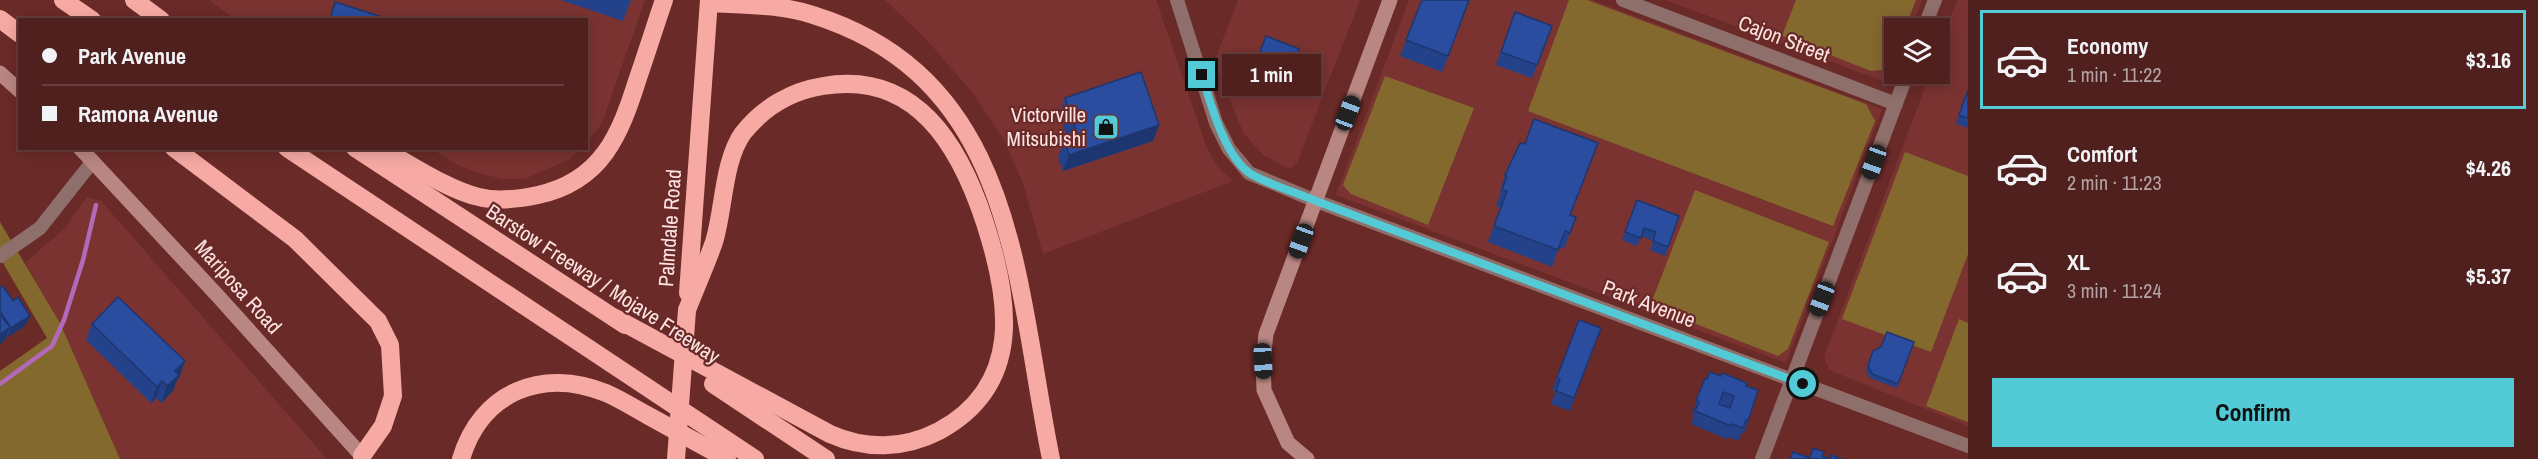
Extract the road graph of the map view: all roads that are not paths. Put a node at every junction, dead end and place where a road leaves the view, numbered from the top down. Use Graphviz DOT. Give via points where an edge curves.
graph roads {
  1 [pos="63,0"];
  2 [pos="134,0"];
  3 [pos="664,0"];
  4 [pos="1177,0"];
  5 [pos="1390,0"];
  6 [pos="1623,0"];
  7 [pos="1935,0"];
  8 [pos="709,2"];
  9 [pos="89,18"];
  10 [pos="158,18"];
  11 [pos="1928,18"];
  12 [pos="0,19"];
  13 [pos="18,32"];
  14 [pos="0,73"];
  15 [pos="1903,84"];
  16 [pos="18,89"];
  17 [pos="1896,104"];
  18 [pos="82,150"];
  19 [pos="177,150"];
  20 [pos="289,150"];
  21 [pos="358,150"];
  22 [pos="385,150"];
  23 [pos="93,161"];
  24 [pos="1316,201"];
  25 [pos="0,256"];
  26 [pos="687,310"];
  27 [pos="615,318"];
  28 [pos="1792,380"];
  29 [pos="1968,446"];
  30 [pos="362,456"];
  31 [pos="461,459"];
  32 [pos="676,459"];
  33 [pos="727,459"];
  34 [pos="755,459"];
  35 [pos="826,459"];
  36 [pos="1051,459"];
  37 [pos="1308,459"];
  38 [pos="1762,459"];
  1 -- 9 [label="highway"];
  2 -- 10 [label="highway"];
  3 -- 22 [label="highway" via="613,144 575,182 522,199 477,197"];
  4 -- 24 [label="street, Park Avenue" via="1216,123 1229,148 1249,173"];
  5 -- 24 [label="street"];
  6 -- 17 [label="street, Cajon Street"];
  7 -- 11 [label="street"];
  8 -- 26 [label="highway, Palmdale Road"];
  8 -- 36 [label="highway" via="786,9 855,30 904,59 944,102 983,165 1007,227"];
  12 -- 13 [label="highway"];
  14 -- 16 [label="street"];
  15 -- 17 [label="street"];
  17 -- 28 [label="street"];
  18 -- 23 [label="street, Mariposa Road"];
  19 -- 30 [label="highway" via="295,239 378,321 390,345 393,396 383,426"];
  20 -- 34 [label="highway"];
  21 -- 27 [label="highway, Barstow Freeway / Mojave Freeway"];
  23 -- 25 [label="street" via="40,228"];
  23 -- 30 [label="street, Mariposa Road"];
  24 -- 28 [label="street, Park Avenue"];
  24 -- 37 [label="street" via="1266,334 1263,361 1264,390 1276,420 1288,443"];
  26 -- 27 [label="highway" via="714,241 733,155 742,135 756,118 783,99 814,87 848,83 901,97 944,134 970,183 993,246 1006,327 994,374 969,409 933,434 877,446 852,443 830,434"];
  26 -- 32 [label="highway, Palmdale Road, bridge"];
  27 -- 35 [label="highway, Barstow Freeway / Mojave Freeway"];
  28 -- 29 [label="street, Park Avenue"];
  28 -- 38 [label="street"];
  31 -- 33 [label="highway" via="480,418 499,400 524,388 549,383 581,385 607,393"];
}
